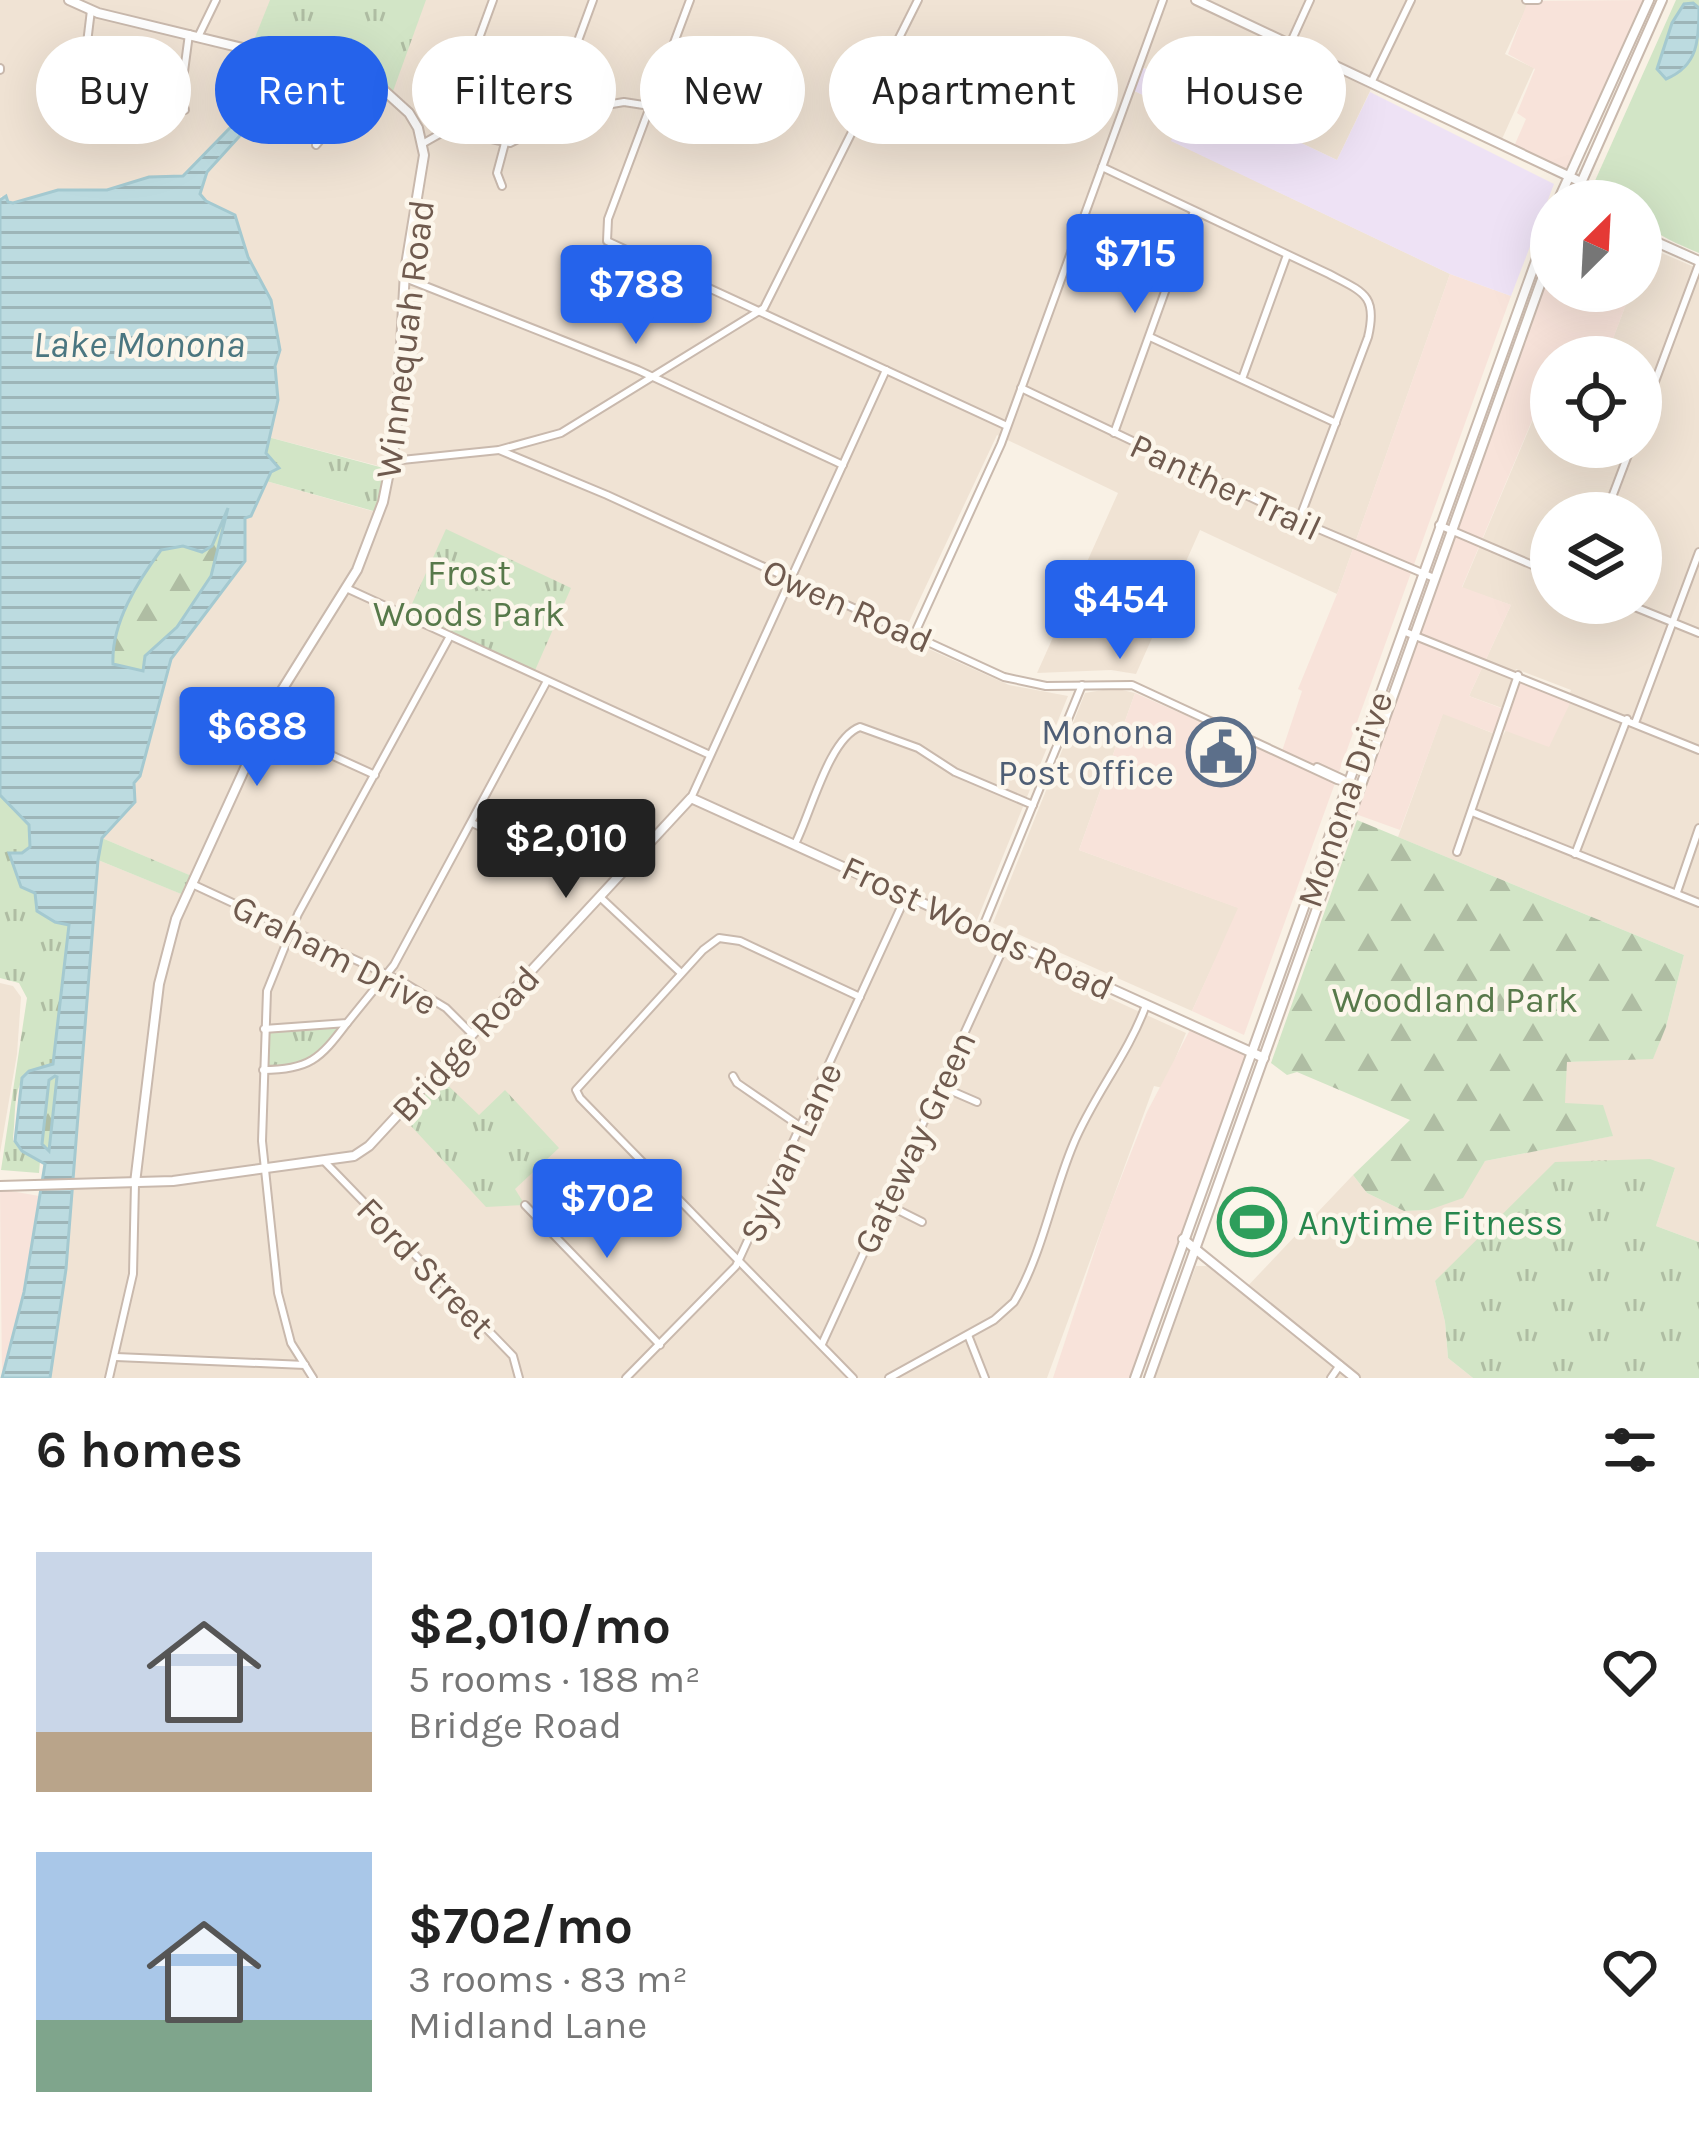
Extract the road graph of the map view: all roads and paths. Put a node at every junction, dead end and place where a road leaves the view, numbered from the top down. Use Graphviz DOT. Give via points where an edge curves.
graph roads {
  1 [pos="69,0"];
  2 [pos="217,0"];
  3 [pos="493,0"];
  4 [pos="593,0"];
  5 [pos="690,0"];
  6 [pos="918,0"];
  7 [pos="1163,0"];
  8 [pos="1196,0"];
  9 [pos="1310,0"];
  10 [pos="1411,0"];
  11 [pos="1526,0"];
  12 [pos="1649,0"];
  13 [pos="1662,0"];
  14 [pos="1537,1"];
  15 [pos="91,10"];
  16 [pos="88,36"];
  17 [pos="193,36"];
  18 [pos="480,36"];
  19 [pos="580,36"];
  20 [pos="676,36"];
  21 [pos="1272,36"];
  22 [pos="1293,36"];
  23 [pos="215,41"];
  24 [pos="191,46"];
  25 [pos="1346,71"];
  26 [pos="1371,83"];
  27 [pos="388,92"];
  28 [pos="412,119"];
  29 [pos="640,133"];
  30 [pos="422,144"];
  31 [pos="505,144"];
  32 [pos="1102,167"];
  33 [pos="1569,177"];
  34 [pos="1568,180"];
  35 [pos="1576,180"];
  36 [pos="1582,180"];
  37 [pos="502,186"];
  38 [pos="1195,211"];
  39 [pos="1662,245"];
  40 [pos="1287,255"];
  41 [pos="1699,263"];
  42 [pos="1530,276"];
  43 [pos="405,278"];
  44 [pos="759,312"];
  45 [pos="1530,312"];
  46 [pos="1150,337"];
  47 [pos="1662,363"];
  48 [pos="886,370"];
  49 [pos="652,377"];
  50 [pos="1242,379"];
  51 [pos="1021,388"];
  52 [pos="1336,423"];
  53 [pos="1007,426"];
  54 [pos="1114,433"];
  55 [pos="540,441"];
  56 [pos="499,450"];
  57 [pos="523,458"];
  58 [pos="392,461"];
  59 [pos="843,465"];
  60 [pos="1299,520"];
  61 [pos="1439,525"];
  62 [pos="1452,531"];
  63 [pos="1699,552"];
  64 [pos="1530,564"];
  65 [pos="1422,574"];
  66 [pos="790,578"];
  67 [pos="1434,578"];
  68 [pos="346,588"];
  69 [pos="1662,618"];
  70 [pos="1673,622"];
  71 [pos="1403,631"];
  72 [pos="1699,634"];
  73 [pos="914,635"];
  74 [pos="1414,636"];
  75 [pos="450,637"];
  76 [pos="1519,675"];
  77 [pos="548,681"];
  78 [pos="1082,685"];
  79 [pos="1631,721"];
  80 [pos="265,724"];
  81 [pos="1699,750"];
  82 [pos="710,755"];
  83 [pos="374,775"];
  84 [pos="1348,782"];
  85 [pos="1360,787"];
  86 [pos="691,798"];
  87 [pos="1033,805"];
  88 [pos="1472,812"];
  89 [pos="472,823"];
  90 [pos="1699,827"];
  91 [pos="795,844"];
  92 [pos="1457,852"];
  93 [pos="1575,854"];
  94 [pos="543,855"];
  95 [pos="191,884"];
  96 [pos="907,894"];
  97 [pos="1676,894"];
  98 [pos="600,896"];
  99 [pos="1699,903"];
  100 [pos="291,929"];
  101 [pos="982,929"];
  102 [pos="1006,940"];
  103 [pos="682,973"];
  104 [pos="388,974"];
  105 [pos="860,997"];
  106 [pos="1146,1005"];
  107 [pos="347,1023"];
  108 [pos="264,1029"];
  109 [pos="472,1034"];
  110 [pos="1253,1053"];
  111 [pos="1264,1058"];
  112 [pos="263,1070"];
  113 [pos="734,1076"];
  114 [pos="940,1086"];
  115 [pos="977,1102"];
  116 [pos="801,1127"];
  117 [pos="323,1161"];
  118 [pos="264,1168"];
  119 [pos="135,1183"];
  120 [pos="0,1186"];
  121 [pos="886,1204"];
  122 [pos="525,1205"];
  123 [pos="922,1222"];
  124 [pos="1183,1238"];
  125 [pos="1196,1246"];
  126 [pos="740,1260"];
  127 [pos="968,1335"];
  128 [pos="821,1344"];
  129 [pos="660,1345"];
  130 [pos="115,1357"];
  131 [pos="305,1365"];
  132 [pos="1340,1366"];
  133 [pos="110,1378"];
  134 [pos="313,1378"];
  135 [pos="519,1378"];
  136 [pos="626,1378"];
  137 [pos="853,1378"];
  138 [pos="889,1378"];
  139 [pos="985,1378"];
  140 [pos="1135,1378"];
  141 [pos="1149,1378"];
  142 [pos="1331,1378"];
  143 [pos="1355,1378"];
  1 -- 15 [label="street"];
  2 -- 17 [label="street"];
  3 -- 18 [label="street"];
  4 -- 19 [label="street"];
  5 -- 20 [label="street"];
  6 -- 44 [label="street"];
  7 -- 32 [label="street"];
  8 -- 21 [label="street"];
  9 -- 22 [label="street"];
  10 -- 26 [label="street"];
  11 -- 14 [label="street"];
  12 -- 33 [label="street"];
  13 -- 36 [label="street"];
  15 -- 16 [label="street"];
  15 -- 17 [label="street"];
  17 -- 23 [label="street"];
  17 -- 24 [label="street"];
  25 -- 26 [label="street"];
  26 -- 33 [label="street"];
  27 -- 28 [label="street"];
  29 -- 44 [label="street" via="606,237"];
  30 -- 43 [label="street, Winnequah Road"];
  31 -- 37 [label="street"];
  32 -- 38 [label="street"];
  32 -- 51 [label="street"];
  33 -- 34 [label="street"];
  33 -- 35 [label="street"];
  38 -- 40 [label="street"];
  38 -- 46 [label="street"];
  39 -- 41 [label="street"];
  40 -- 50 [label="street"];
  40 -- 52 [label="street" via="1357,289 1374,314"];
  41 -- 47 [label="street"];
  42 -- 61 [label="street, Monona Drive"];
  43 -- 49 [label="street"];
  43 -- 58 [label="street, Winnequah Road"];
  44 -- 48 [label="street"];
  44 -- 49 [label="street"];
  45 -- 62 [label="street, Monona Drive"];
  46 -- 50 [label="street"];
  46 -- 54 [label="street"];
  48 -- 53 [label="street"];
  48 -- 59 [label="street, Bridge Road"];
  49 -- 55 [label="street"];
  49 -- 59 [label="street"];
  50 -- 52 [label="street"];
  51 -- 53 [label="street"];
  51 -- 54 [label="street, Panther Trail"];
  52 -- 60 [label="street"];
  53 -- 73 [label="street"];
  54 -- 60 [label="street, Panther Trail"];
  55 -- 56 [label="street"];
  55 -- 57 [label="street"];
  56 -- 57 [label="street, Owen Road"];
  56 -- 58 [label="street, Owen Road"];
  57 -- 66 [label="street, Owen Road"];
  58 -- 68 [label="street, Winnequah Road" via="378,520"];
  59 -- 66 [label="street, Bridge Road"];
  60 -- 65 [label="street, Panther Trail"];
  61 -- 62 [label="street"];
  61 -- 65 [label="street, Monona Drive"];
  62 -- 64 [label="street"];
  62 -- 67 [label="street, Monona Drive"];
  63 -- 70 [label="street"];
  65 -- 67 [label="street, Panther Trail"];
  65 -- 71 [label="street, Monona Drive"];
  66 -- 73 [label="street, Owen Road"];
  66 -- 82 [label="street, Bridge Road"];
  67 -- 74 [label="street, Monona Drive"];
  68 -- 75 [label="street"];
  68 -- 80 [label="street, Winnequah Road"];
  69 -- 70 [label="street"];
  70 -- 72 [label="street"];
  70 -- 79 [label="street"];
  71 -- 74 [label="street"];
  71 -- 84 [label="street, Monona Drive"];
  73 -- 78 [label="street, Owen Road" via="1020,682"];
  74 -- 76 [label="street"];
  74 -- 85 [label="street, Monona Drive"];
  75 -- 77 [label="street"];
  75 -- 83 [label="street"];
  76 -- 79 [label="street"];
  76 -- 88 [label="street"];
  77 -- 82 [label="street"];
  77 -- 89 [label="street"];
  78 -- 84 [label="street, Owen Road" via="1132,685"];
  78 -- 87 [label="street"];
  79 -- 81 [label="street"];
  79 -- 93 [label="street"];
  80 -- 83 [label="street"];
  80 -- 95 [label="street, Winnequah Road"];
  82 -- 86 [label="street, Bridge Road"];
  83 -- 100 [label="street"];
  84 -- 85 [label="street, Owen Road"];
  84 -- 110 [label="street, Monona Drive"];
  85 -- 111 [label="street, Monona Drive"];
  86 -- 91 [label="street, Frost Woods Road"];
  86 -- 98 [label="street, Bridge Road"];
  87 -- 91 [label="street" via="860,727 840,743"];
  87 -- 101 [label="street"];
  88 -- 92 [label="street"];
  88 -- 93 [label="street"];
  89 -- 94 [label="street"];
  89 -- 104 [label="street"];
  90 -- 97 [label="street"];
  91 -- 96 [label="street, Frost Woods Road"];
  93 -- 97 [label="street"];
  95 -- 100 [label="street, Graham Drive"];
  95 -- 119 [label="street, Winnequah Road" via="159,984"];
  96 -- 101 [label="street, Frost Woods Road"];
  96 -- 105 [label="street, Sylvan Lane"];
  97 -- 99 [label="street"];
  98 -- 103 [label="street"];
  98 -- 109 [label="street, Bridge Road"];
  100 -- 104 [label="street, Graham Drive"];
  100 -- 108 [label="street" via="273,970"];
  101 -- 102 [label="street, Frost Woods Road"];
  102 -- 106 [label="street, Frost Woods Road"];
  102 -- 114 [label="street, Gateway Green"];
  103 -- 105 [label="street" via="712,940 726,937"];
  103 -- 126 [label="street" via="578,1093"];
  104 -- 107 [label="street"];
  104 -- 109 [label="street, Graham Drive"];
  105 -- 116 [label="street, Sylvan Lane"];
  106 -- 110 [label="street, Frost Woods Road"];
  106 -- 127 [label="street" via="1073,1144 1018,1295"];
  107 -- 108 [label="street"];
  107 -- 112 [label="street" via="312,1063"];
  108 -- 112 [label="street"];
  109 -- 117 [label="street, Bridge Road" via="369,1146"];
  110 -- 111 [label="street, Frost Woods Road"];
  110 -- 124 [label="street, Monona Drive"];
  111 -- 125 [label="street, Monona Drive"];
  112 -- 118 [label="street"];
  113 -- 116 [label="street"];
  114 -- 115 [label="street"];
  114 -- 121 [label="street, Gateway Green"];
  116 -- 126 [label="street, Sylvan Lane"];
  117 -- 118 [label="street, Bridge Road"];
  117 -- 135 [label="street, Ford Street" via="513,1356"];
  118 -- 119 [label="street, Bridge Road"];
  118 -- 131 [label="street" via="279,1300"];
  119 -- 120 [label="street, Bridge Road"];
  119 -- 130 [label="street, Winnequah Road" via="133,1274"];
  121 -- 123 [label="street"];
  121 -- 128 [label="street, Gateway Green"];
  122 -- 129 [label="street"];
  124 -- 125 [label="street"];
  124 -- 140 [label="street, Monona Drive"];
  125 -- 132 [label="street"];
  125 -- 141 [label="street, Monona Drive"];
  126 -- 128 [label="street"];
  126 -- 129 [label="street, Sylvan Lane"];
  127 -- 138 [label="street"];
  127 -- 139 [label="street"];
  128 -- 137 [label="street"];
  129 -- 136 [label="street, Sylvan Lane"];
  130 -- 131 [label="street"];
  130 -- 133 [label="street, Winnequah Road"];
  131 -- 134 [label="street"];
  132 -- 142 [label="street"];
  132 -- 143 [label="street"];
}
